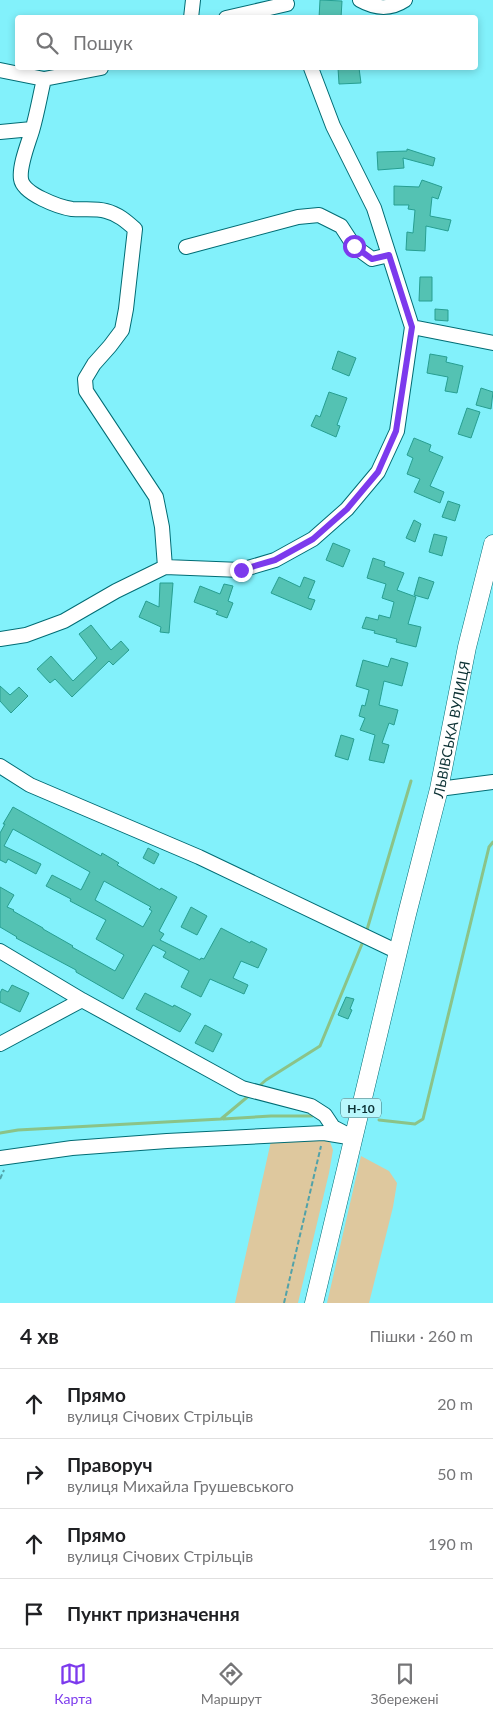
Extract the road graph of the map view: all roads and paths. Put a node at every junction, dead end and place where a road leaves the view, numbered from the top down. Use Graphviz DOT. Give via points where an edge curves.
graph roads {
  1 [pos="193,0"];
  2 [pos="360,0"];
  3 [pos="405,0"];
  4 [pos="286,2"];
  5 [pos="191,15"];
  6 [pos="237,15"];
  7 [pos="291,15"];
  8 [pos="0,70"];
  9 [pos="91,70"];
  10 [pos="312,70"];
  11 [pos="44,79"];
  12 [pos="32,129"];
  13 [pos="0,132"];
  14 [pos="186,247"];
  15 [pos="389,255"];
  16 [pos="412,327"];
  17 [pos="493,343"];
  18 [pos="493,544"];
  19 [pos="165,567"];
  20 [pos="0,639"];
  21 [pos="0,766"];
  22 [pos="493,782"];
  23 [pos="439,789"];
  24 [pos="0,951"];
  25 [pos="398,952"];
  26 [pos="82,1000"];
  27 [pos="0,1044"];
  28 [pos="324,1134"];
  29 [pos="354,1138"];
  30 [pos="0,1158"];
  31 [pos="284,1303"];
  32 [pos="314,1303"];
  1 -- 5 [label="street"];
  2 -- 3 [label="street" via="384,8"];
  4 -- 6 [label="street"];
  4 -- 7 [label="street"];
  8 -- 11 [label="street"];
  9 -- 11 [label="street"];
  10 -- 15 [label="street" via="333,126 374,208"];
  11 -- 12 [label="street"];
  12 -- 13 [label="street"];
  12 -- 19 [label="street" via="20,178 23,186 37,196 72,209 107,211 122,217 134,229 122,330 85,379 86,391 156,496"];
  14 -- 15 [label="street" via="298,217 319,216 341,226 354,246 372,259"];
  15 -- 16 [label="street"];
  16 -- 17 [label="street"];
  16 -- 19 [label="street" via="396,431 378,472 347,509 313,539 275,560 241,570"];
  18 -- 23 [label="main road, ЛЬВІВСЬКА ВУЛИЦЯ / Н-10" via="467,648"];
  19 -- 20 [label="street" via="64,621"];
  21 -- 25 [label="street" via="30,785 199,857"];
  22 -- 23 [label="street"];
  23 -- 25 [label="main road, ЛЬВІВСЬКА ВУЛИЦЯ / Н-10"];
  24 -- 26 [label="street"];
  25 -- 29 [label="main road, Н-10"];
  26 -- 27 [label="street"];
  26 -- 29 [label="street" via="242,1088 311,1106 325,1115 333,1127"];
  28 -- 29 [label="street"];
  28 -- 30 [label="street" via="138,1143"];
  28 -- 31 [label="path"];
  29 -- 32 [label="main road, Н-10"];
}
